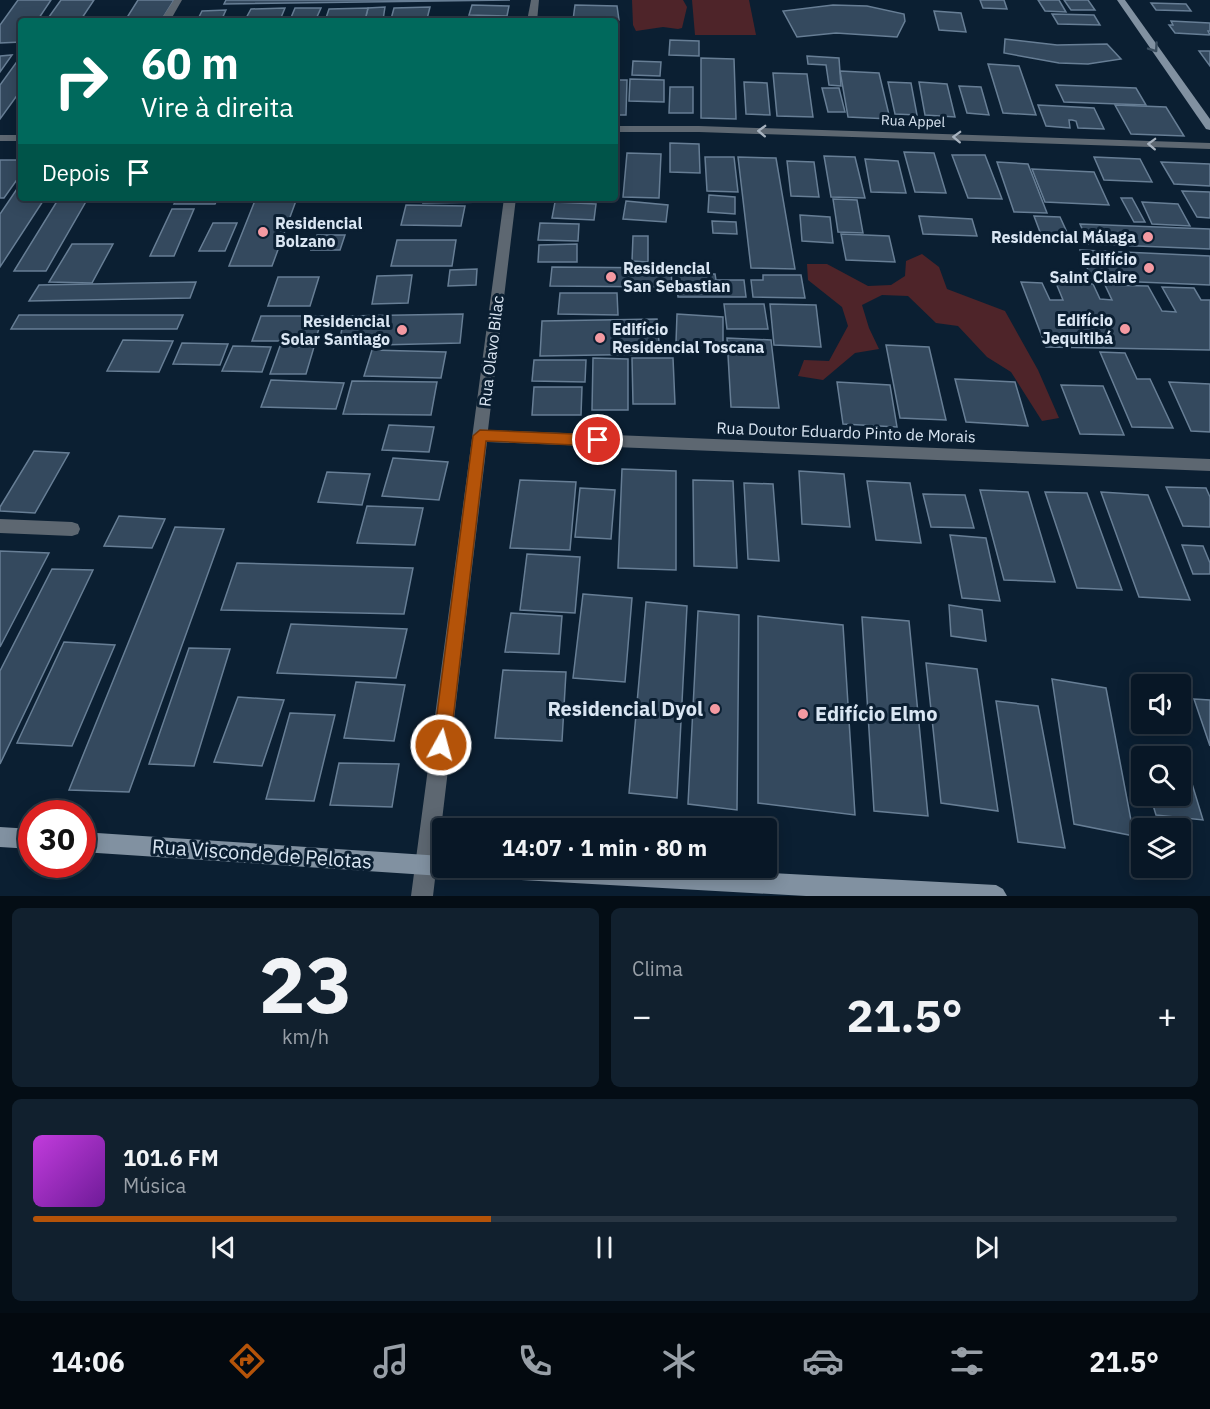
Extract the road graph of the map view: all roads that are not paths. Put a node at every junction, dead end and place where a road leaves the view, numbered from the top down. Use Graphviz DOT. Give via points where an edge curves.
graph roads {
  1 [pos="178,0"];
  2 [pos="535,0"];
  3 [pos="1121,0"];
  4 [pos="167,18"];
  5 [pos="532,18"];
  6 [pos="1210,127"];
  7 [pos="618,129"];
  8 [pos="18,138"];
  9 [pos="1,139"];
  10 [pos="1210,146"];
  11 [pos="510,201"];
  12 [pos="480,436"];
  13 [pos="1210,465"];
  14 [pos="0,526"];
  15 [pos="72,529"];
  16 [pos="439,818"];
  17 [pos="0,837"];
  18 [pos="18,838"];
  19 [pos="96,843"];
  20 [pos="432,865"];
  21 [pos="432,870"];
  22 [pos="669,878"];
  23 [pos="422,896"];
  24 [pos="996,896"];
  1 -- 4 [label="street"];
  2 -- 5 [label="street"];
  3 -- 6 [label="street, one-way"];
  10 -- 7 [label="street, Rua Appel, one-way"];
  8 -- 9 [label="street"];
  11 -- 12 [label="street, Rua Olavo Bilac"];
  12 -- 13 [label="street, Rua Doutor Eduardo Pinto de Morais"];
  12 -- 16 [label="street, Rua Olavo Bilac"];
  14 -- 15 [label="street"];
  17 -- 18 [label="street"];
  19 -- 20 [label="street, Rua Visconde de Pelotas"];
  21 -- 23 [label="street, Rua Olavo Bilac"];
  22 -- 24 [label="street"];
}
